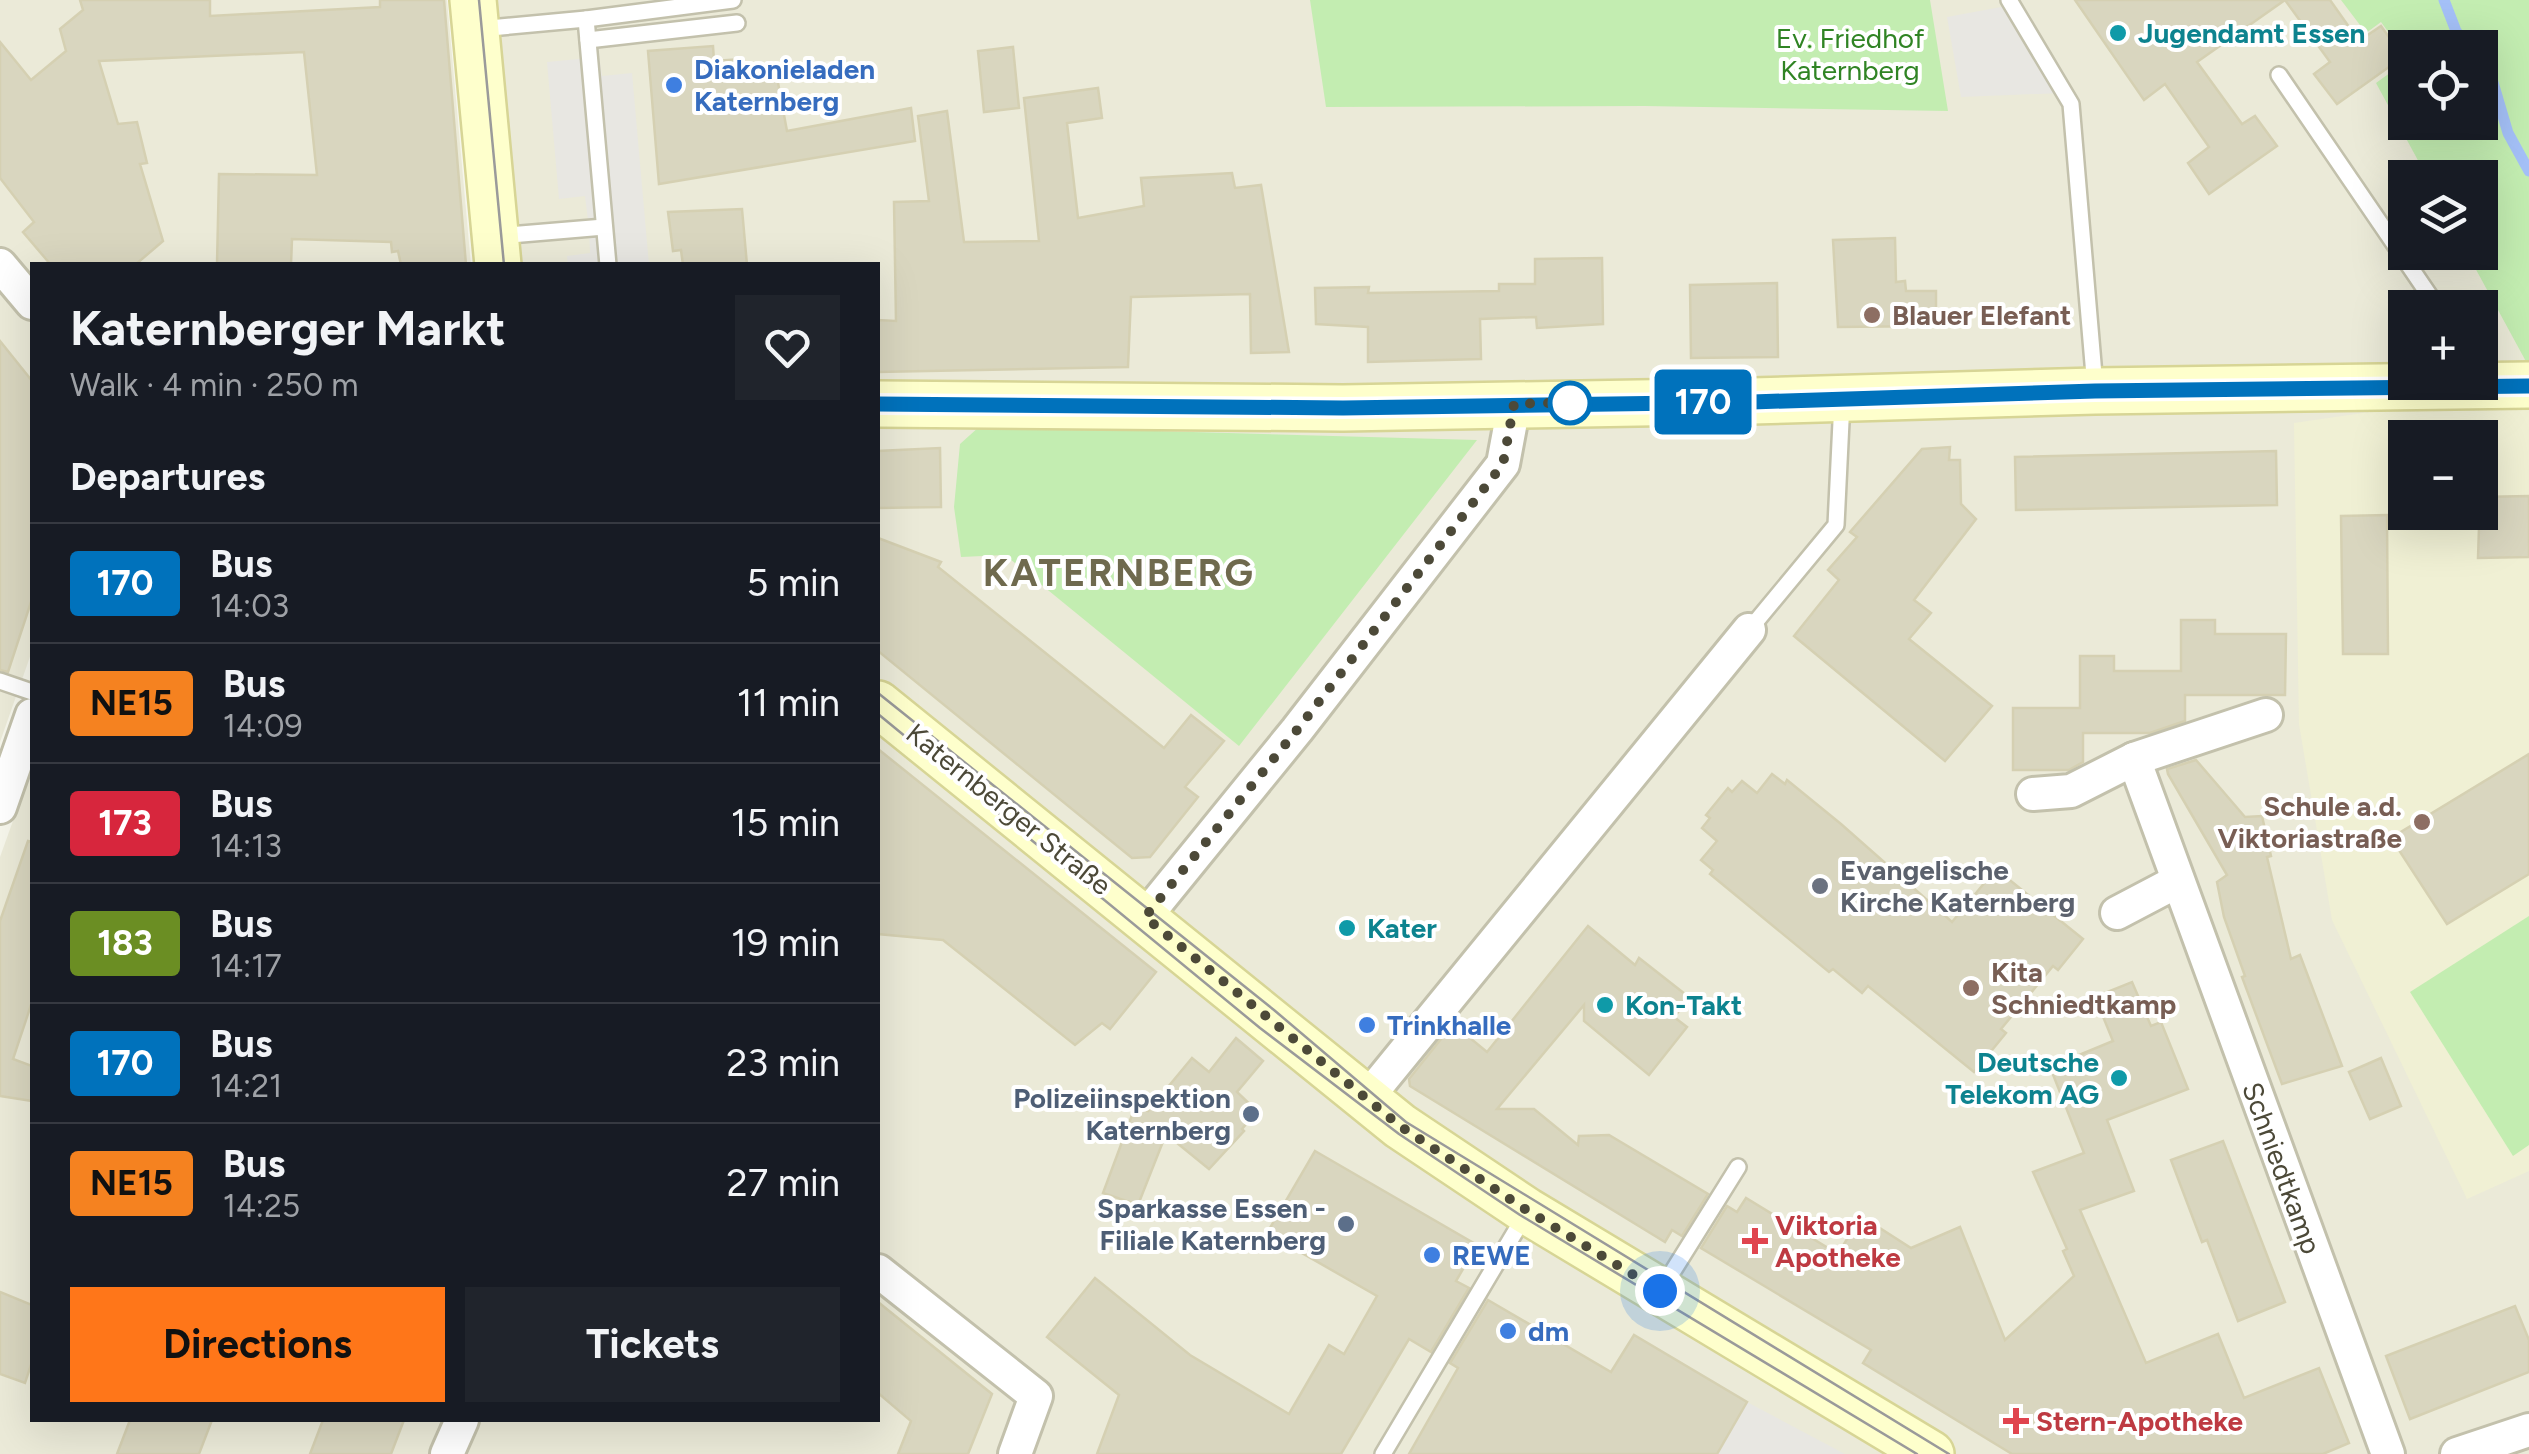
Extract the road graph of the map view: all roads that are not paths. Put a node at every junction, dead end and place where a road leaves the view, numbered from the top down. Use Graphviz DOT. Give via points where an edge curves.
graph roads {
  1 [pos="732,0"];
  2 [pos="2009,0"];
  3 [pos="474,15"];
  4 [pos="586,19"];
  5 [pos="737,23"];
  6 [pos="588,40"];
  7 [pos="2279,75"];
  8 [pos="604,226"];
  9 [pos="496,251"];
  10 [pos="608,262"];
  11 [pos="0,265"];
  12 [pos="2426,290"];
  13 [pos="30,301"];
  14 [pos="2509,386"];
  15 [pos="2095,391"];
  16 [pos="1842,399"];
  17 [pos="880,404"];
  18 [pos="1514,404"];
  19 [pos="1748,630"];
  20 [pos="0,681"];
  21 [pos="30,691"];
  22 [pos="880,706"];
  23 [pos="2266,715"];
  24 [pos="30,721"];
  25 [pos="2134,760"];
  26 [pos="2033,794"];
  27 [pos="0,806"];
  28 [pos="2176,882"];
  29 [pos="2117,912"];
  30 [pos="1145,917"];
  31 [pos="1367,1098"];
  32 [pos="1738,1167"];
  33 [pos="1528,1211"];
  34 [pos="880,1272"];
  35 [pos="1660,1291"];
  36 [pos="461,1422"];
  37 [pos="2529,1430"];
  38 [pos="447,1454"];
  39 [pos="1015,1454"];
  40 [pos="1383,1454"];
  41 [pos="1932,1454"];
  42 [pos="2388,1454"];
  43 [pos="2457,1454"];
  1 -- 4 [label="lane"];
  2 -- 15 [label="lane" via="2072,104"];
  3 -- 4 [label="lane"];
  3 -- 9 [label="street"];
  4 -- 6 [label="lane"];
  5 -- 6 [label="lane"];
  6 -- 8 [label="lane"];
  7 -- 12 [label="lane"];
  8 -- 9 [label="lane"];
  8 -- 10 [label="lane"];
  11 -- 13 [label="street"];
  14 -- 15 [label="street"];
  15 -- 16 [label="street"];
  16 -- 18 [label="street"];
  16 -- 19 [label="lane" via="1836,525"];
  17 -- 18 [label="street"];
  18 -- 30 [label="street" via="1503,464"];
  19 -- 31 [label="street"];
  20 -- 21 [label="lane"];
  22 -- 30 [label="street, Katernberger Straße"];
  23 -- 25 [label="street"];
  24 -- 27 [label="street"];
  25 -- 26 [label="street" via="2071,792"];
  25 -- 28 [label="street, Schniedtkamp"];
  28 -- 29 [label="street"];
  28 -- 42 [label="street, Schniedtkamp"];
  30 -- 31 [label="street, Katernberger Straße"];
  31 -- 33 [label="street, Katernberger Straße"];
  32 -- 35 [label="lane"];
  33 -- 35 [label="street, Katernberger Straße"];
  33 -- 40 [label="lane"];
  34 -- 39 [label="street" via="1036,1396"];
  35 -- 41 [label="street, Katernberger Straße"];
  36 -- 38 [label="street"];
  37 -- 43 [label="street"];
}
